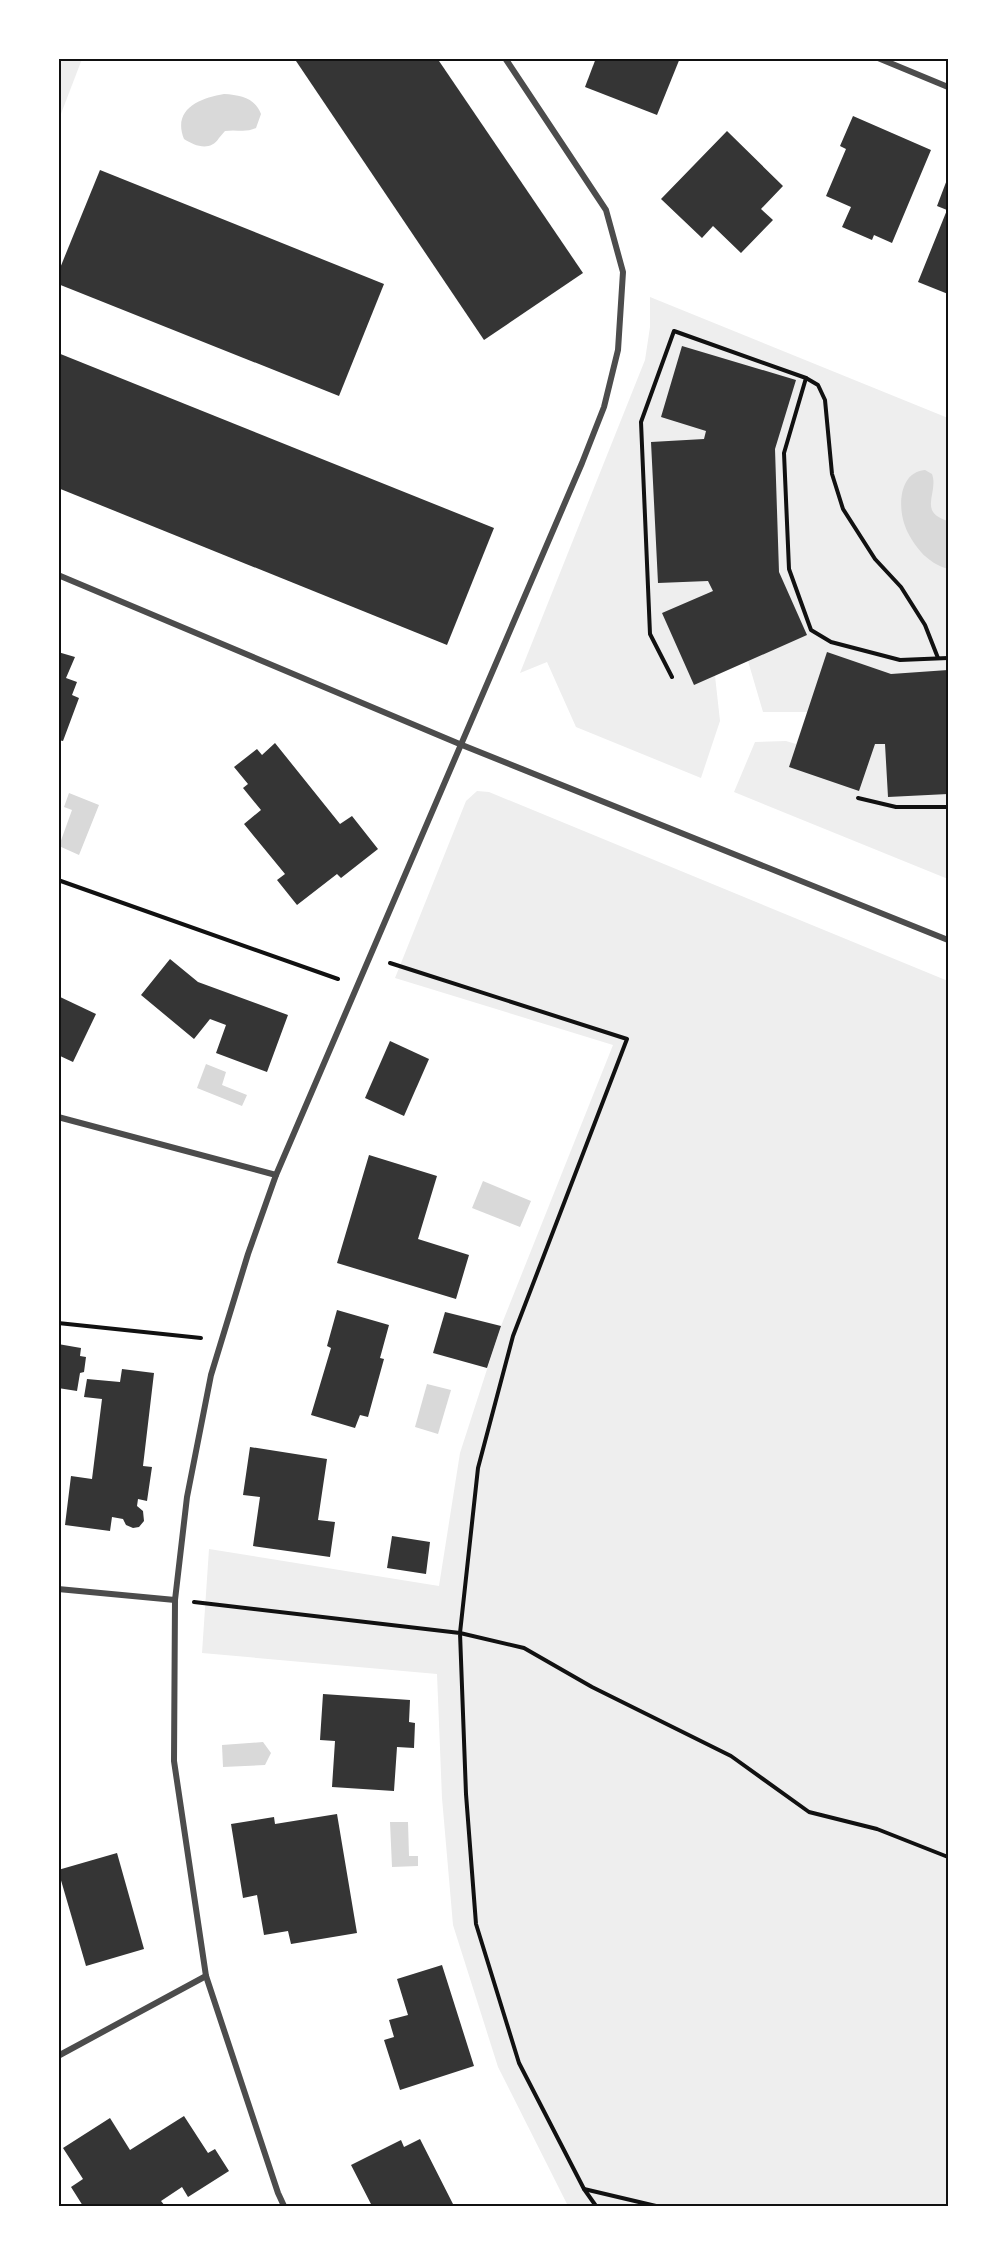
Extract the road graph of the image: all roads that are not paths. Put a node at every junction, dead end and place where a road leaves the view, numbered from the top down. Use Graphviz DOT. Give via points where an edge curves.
graph roads {
  1 [pos="505,58"];
  2 [pos="878,58"];
  3 [pos="948,87"];
  4 [pos="58,575"];
  5 [pos="462,745"];
  6 [pos="948,940"];
  7 [pos="58,1117"];
  8 [pos="276,1175"];
  9 [pos="58,1589"];
  10 [pos="176,1600"];
  11 [pos="206,1976"];
  12 [pos="58,2056"];
  13 [pos="284,2206"];
  1 -- 5 [label="street" via="606,210 623,272 618,350 604,407"];
  2 -- 3 [label="street"];
  4 -- 5 [label="street"];
  5 -- 6 [label="street"];
  5 -- 8 [label="street"];
  7 -- 8 [label="street"];
  8 -- 10 [label="street" via="211,1375 187,1497"];
  9 -- 10 [label="street"];
  10 -- 11 [label="street" via="174,1761"];
  11 -- 12 [label="street"];
  11 -- 13 [label="street"];
}
